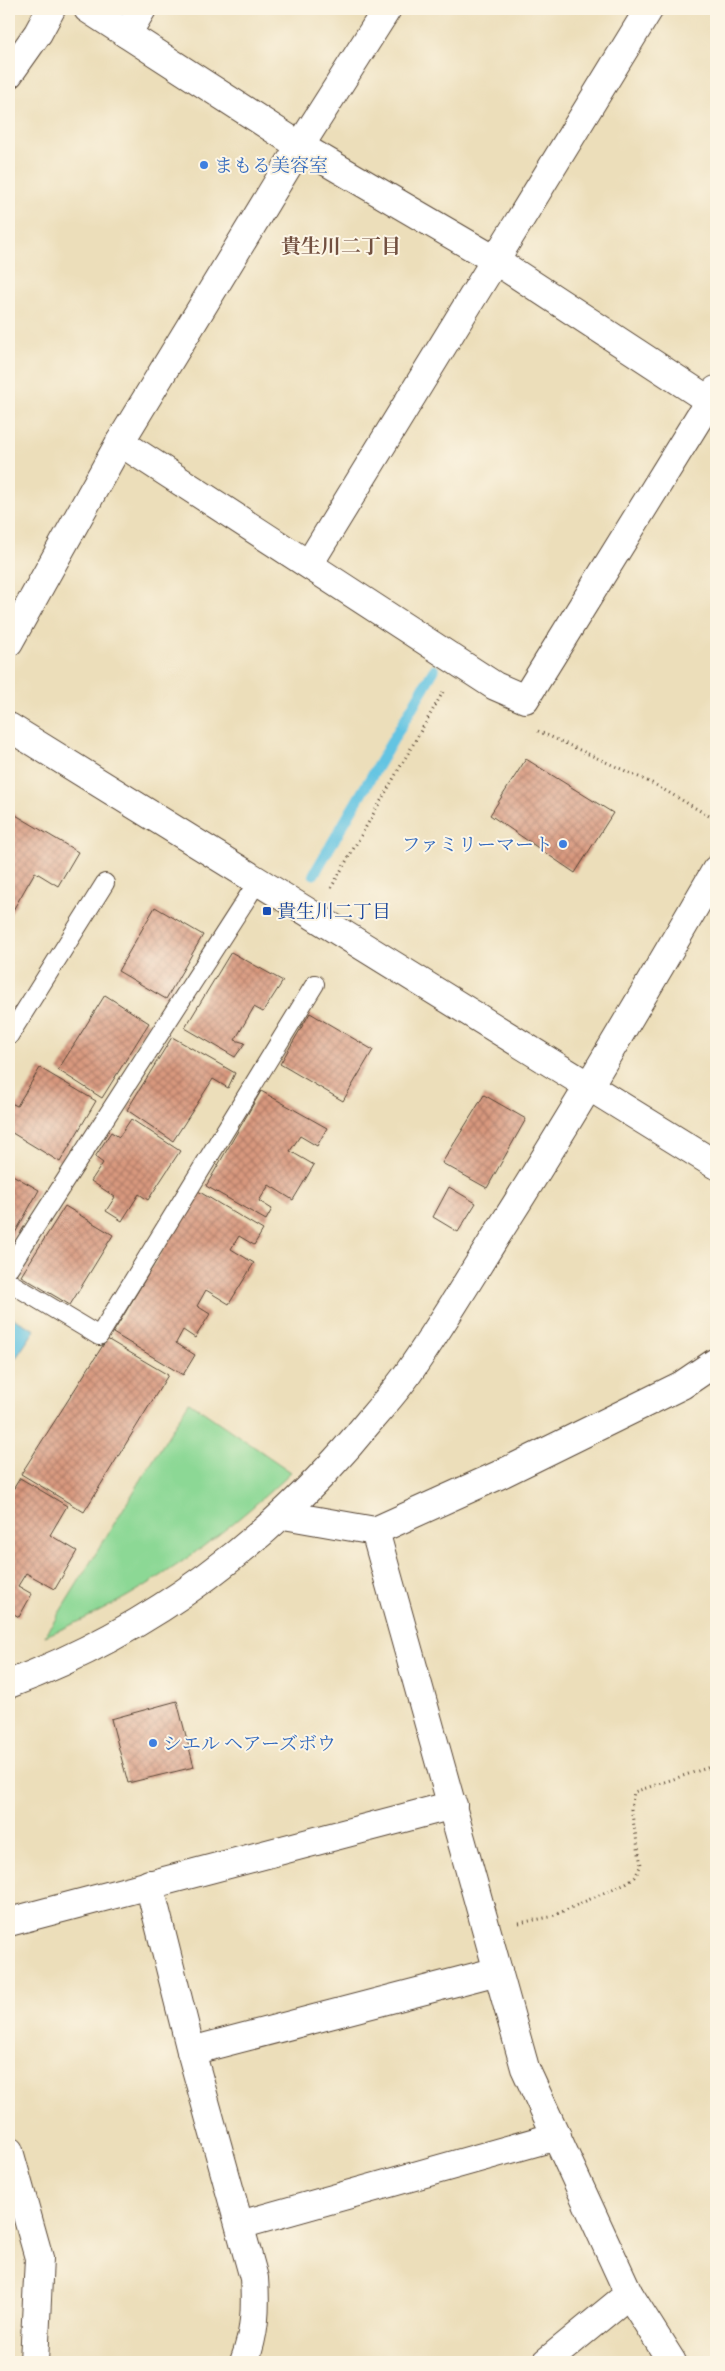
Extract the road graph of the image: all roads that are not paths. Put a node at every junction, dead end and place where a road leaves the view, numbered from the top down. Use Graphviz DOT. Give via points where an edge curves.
graph roads {
  1 [pos="51,9"];
  2 [pos="88,9"];
  3 [pos="142,9"];
  4 [pos="387,9"];
  5 [pos="649,9"];
  6 [pos="128,34"];
  7 [pos="9,74"];
  8 [pos="300,146"];
  9 [pos="495,260"];
  10 [pos="714,399"];
  11 [pos="120,442"];
  12 [pos="308,564"];
  13 [pos="9,642"];
  14 [pos="9,727"];
  15 [pos="716,870"];
  16 [pos="258,881"];
  17 [pos="104,883"];
  18 [pos="315,984"];
  19 [pos="9,1036"];
  20 [pos="590,1088"];
  21 [pos="716,1165"];
  22 [pos="9,1268"];
  23 [pos="9,1282"];
  24 [pos="716,1362"];
  25 [pos="284,1515"];
  26 [pos="375,1531"];
  27 [pos="9,1684"];
  28 [pos="453,1804"];
  29 [pos="149,1884"];
  30 [pos="9,1922"];
  31 [pos="498,1971"];
  32 [pos="191,2051"];
  33 [pos="557,2136"];
  34 [pos="9,2151"];
  35 [pos="240,2225"];
  36 [pos="629,2294"];
  37 [pos="34,2362"];
  38 [pos="244,2362"];
  39 [pos="546,2362"];
  40 [pos="672,2362"];
  1 -- 7 [label="street"];
  2 -- 6 [label="street"];
  3 -- 6 [label="street"];
  4 -- 8 [label="street"];
  5 -- 9 [label="street"];
  6 -- 8 [label="street"];
  8 -- 9 [label="street"];
  8 -- 11 [label="street"];
  9 -- 10 [label="street"];
  9 -- 12 [label="street"];
  10 -- 12 [label="street" via="525,699 496,686"];
  11 -- 12 [label="street"];
  11 -- 13 [label="street"];
  14 -- 16 [label="street"];
  15 -- 20 [label="street"];
  16 -- 20 [label="street"];
  16 -- 22 [label="lane"];
  17 -- 19 [label="lane"];
  18 -- 23 [label="lane" via="99,1336"];
  20 -- 21 [label="street"];
  20 -- 25 [label="street" via="409,1373 336,1462"];
  24 -- 26 [label="street" via="682,1385 499,1475"];
  25 -- 26 [label="street"];
  25 -- 27 [label="street" via="211,1575 164,1608 109,1640"];
  26 -- 28 [label="street"];
  28 -- 29 [label="street"];
  28 -- 31 [label="street"];
  29 -- 30 [label="street"];
  29 -- 32 [label="street"];
  31 -- 32 [label="street"];
  31 -- 33 [label="street" via="525,2068"];
  32 -- 35 [label="street"];
  33 -- 35 [label="street"];
  33 -- 36 [label="street"];
  34 -- 37 [label="street" via="39,2258"];
  35 -- 38 [label="street" via="254,2278 256,2310 251,2343"];
  36 -- 39 [label="street"];
  36 -- 40 [label="street"];
}
